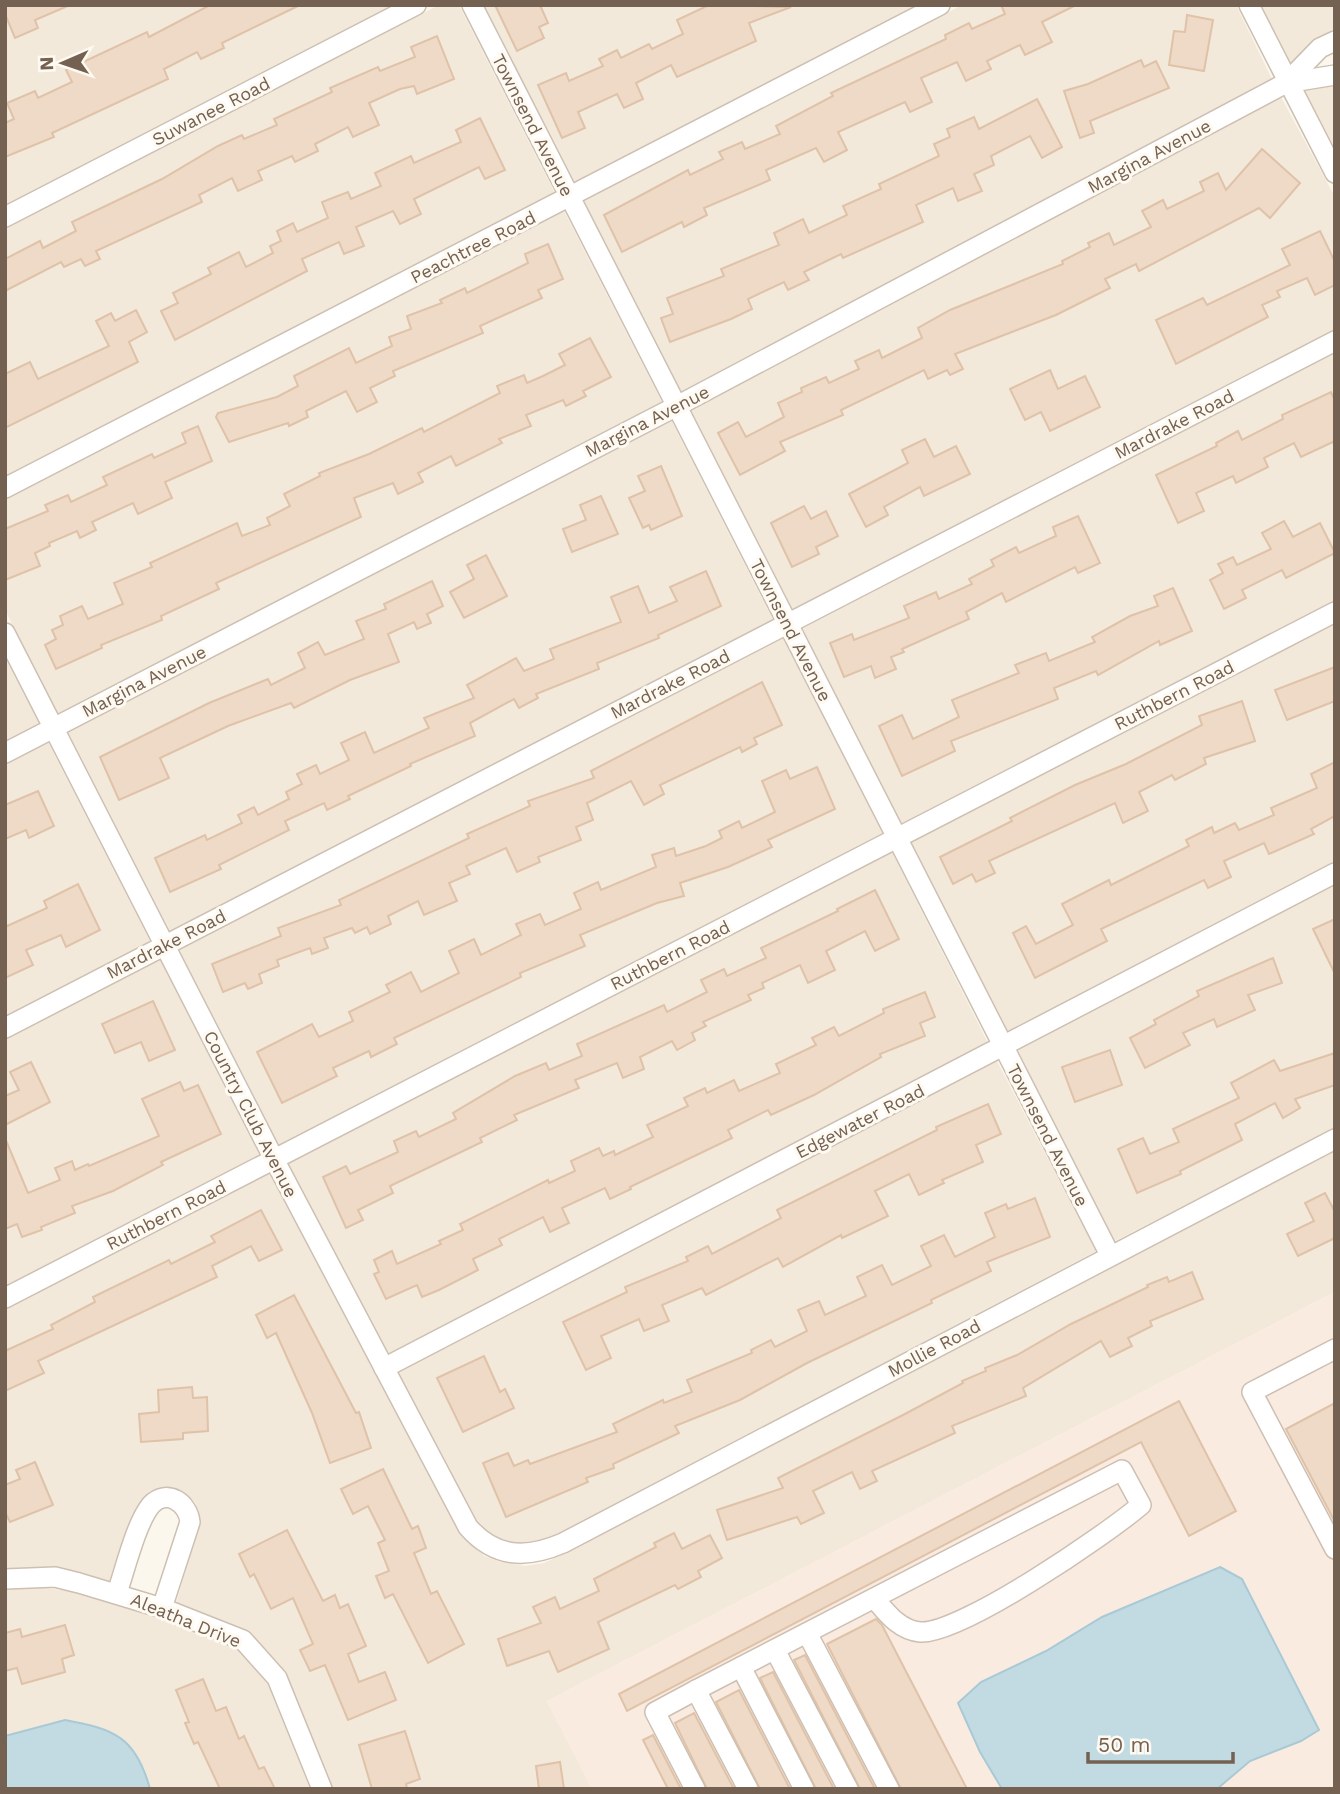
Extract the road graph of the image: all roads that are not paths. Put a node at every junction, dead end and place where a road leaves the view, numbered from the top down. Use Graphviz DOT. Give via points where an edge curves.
graph roads {
  1 [pos="416,5"];
  2 [pos="472,5"];
  3 [pos="940,5"];
  4 [pos="1248,5"];
  5 [pos="1335,41"];
  6 [pos="1335,75"];
  7 [pos="1286,83"];
  8 [pos="1335,173"];
  9 [pos="569,197"];
  10 [pos="5,217"];
  11 [pos="1335,341"];
  12 [pos="677,406"];
  13 [pos="5,488"];
  14 [pos="1335,612"];
  15 [pos="788,624"];
  16 [pos="5,634"];
  17 [pos="54,728"];
  18 [pos="5,753"];
  19 [pos="897,838"];
  20 [pos="1335,873"];
  21 [pos="164,945"];
  22 [pos="5,1028"];
  23 [pos="1002,1047"];
  24 [pos="1335,1139"];
  25 [pos="274,1159"];
  26 [pos="1110,1255"];
  27 [pos="5,1298"];
  28 [pos="1335,1349"];
  29 [pos="384,1368"];
  30 [pos="1335,1549"];
  31 [pos="533,1554"];
  32 [pos="5,1579"];
  33 [pos="117,1593"];
  34 [pos="874,1598"];
  35 [pos="162,1608"];
  36 [pos="807,1633"];
  37 [pos="775,1650"];
  38 [pos="741,1667"];
  39 [pos="696,1690"];
  40 [pos="321,1789"];
  41 [pos="695,1789"];
  42 [pos="748,1789"];
  43 [pos="804,1789"];
  44 [pos="848,1789"];
  45 [pos="889,1789"];
  1 -- 10 [label="street, Suwanee Road"];
  2 -- 9 [label="street, Townsend Avenue"];
  3 -- 9 [label="street, Peachtree Road"];
  4 -- 7 [label="street"];
  5 -- 7 [label="street, Margina Avenue" via="1320,48"];
  6 -- 7 [label="street, Margina Avenue"];
  7 -- 8 [label="street"];
  7 -- 12 [label="street, Margina Avenue"];
  9 -- 12 [label="street, Townsend Avenue"];
  9 -- 13 [label="street, Peachtree Road"];
  11 -- 15 [label="street, Mardrake Road"];
  12 -- 15 [label="street, Townsend Avenue"];
  12 -- 17 [label="street, Margina Avenue"];
  14 -- 19 [label="street, Ruthbern Road"];
  15 -- 19 [label="street, Townsend Avenue"];
  15 -- 21 [label="street, Mardrake Road"];
  16 -- 17 [label="street, Country Club Avenue"];
  17 -- 18 [label="street, Margina Avenue"];
  17 -- 21 [label="street, Country Club Avenue"];
  19 -- 23 [label="street, Townsend Avenue"];
  19 -- 25 [label="street, Ruthbern Road"];
  20 -- 23 [label="street, Edgewater Road"];
  21 -- 22 [label="street, Mardrake Road"];
  21 -- 25 [label="street, Country Club Avenue"];
  23 -- 26 [label="street, Townsend Avenue"];
  23 -- 29 [label="street, Edgewater Road"];
  24 -- 26 [label="street, Mollie Road"];
  25 -- 27 [label="street, Ruthbern Road"];
  25 -- 29 [label="street, Country Club Avenue"];
  26 -- 31 [label="street, Mollie Road" via="563,1543"];
  28 -- 30 [label="street" via="1252,1392"];
  29 -- 31 [label="street, Country Club Avenue" via="468,1527 505,1554"];
  32 -- 33 [label="street, Aleatha Drive" via="55,1577"];
  33 -- 35 [label="street, Aleatha Drive"];
  33 -- 35 [label="street" via="149,1507 163,1498 175,1499 186,1508 190,1522"];
  34 -- 34 [label="street" via="1122,1470 1141,1505 1075,1556 946,1628 921,1632 901,1627"];
  34 -- 36 [label="street"];
  35 -- 40 [label="street, Aleatha Drive" via="243,1640 277,1678"];
  36 -- 37 [label="street"];
  36 -- 45 [label="street"];
  37 -- 38 [label="street"];
  37 -- 44 [label="street"];
  38 -- 39 [label="street"];
  38 -- 43 [label="street"];
  39 -- 41 [label="street" via="655,1712"];
  39 -- 42 [label="street"];
}
